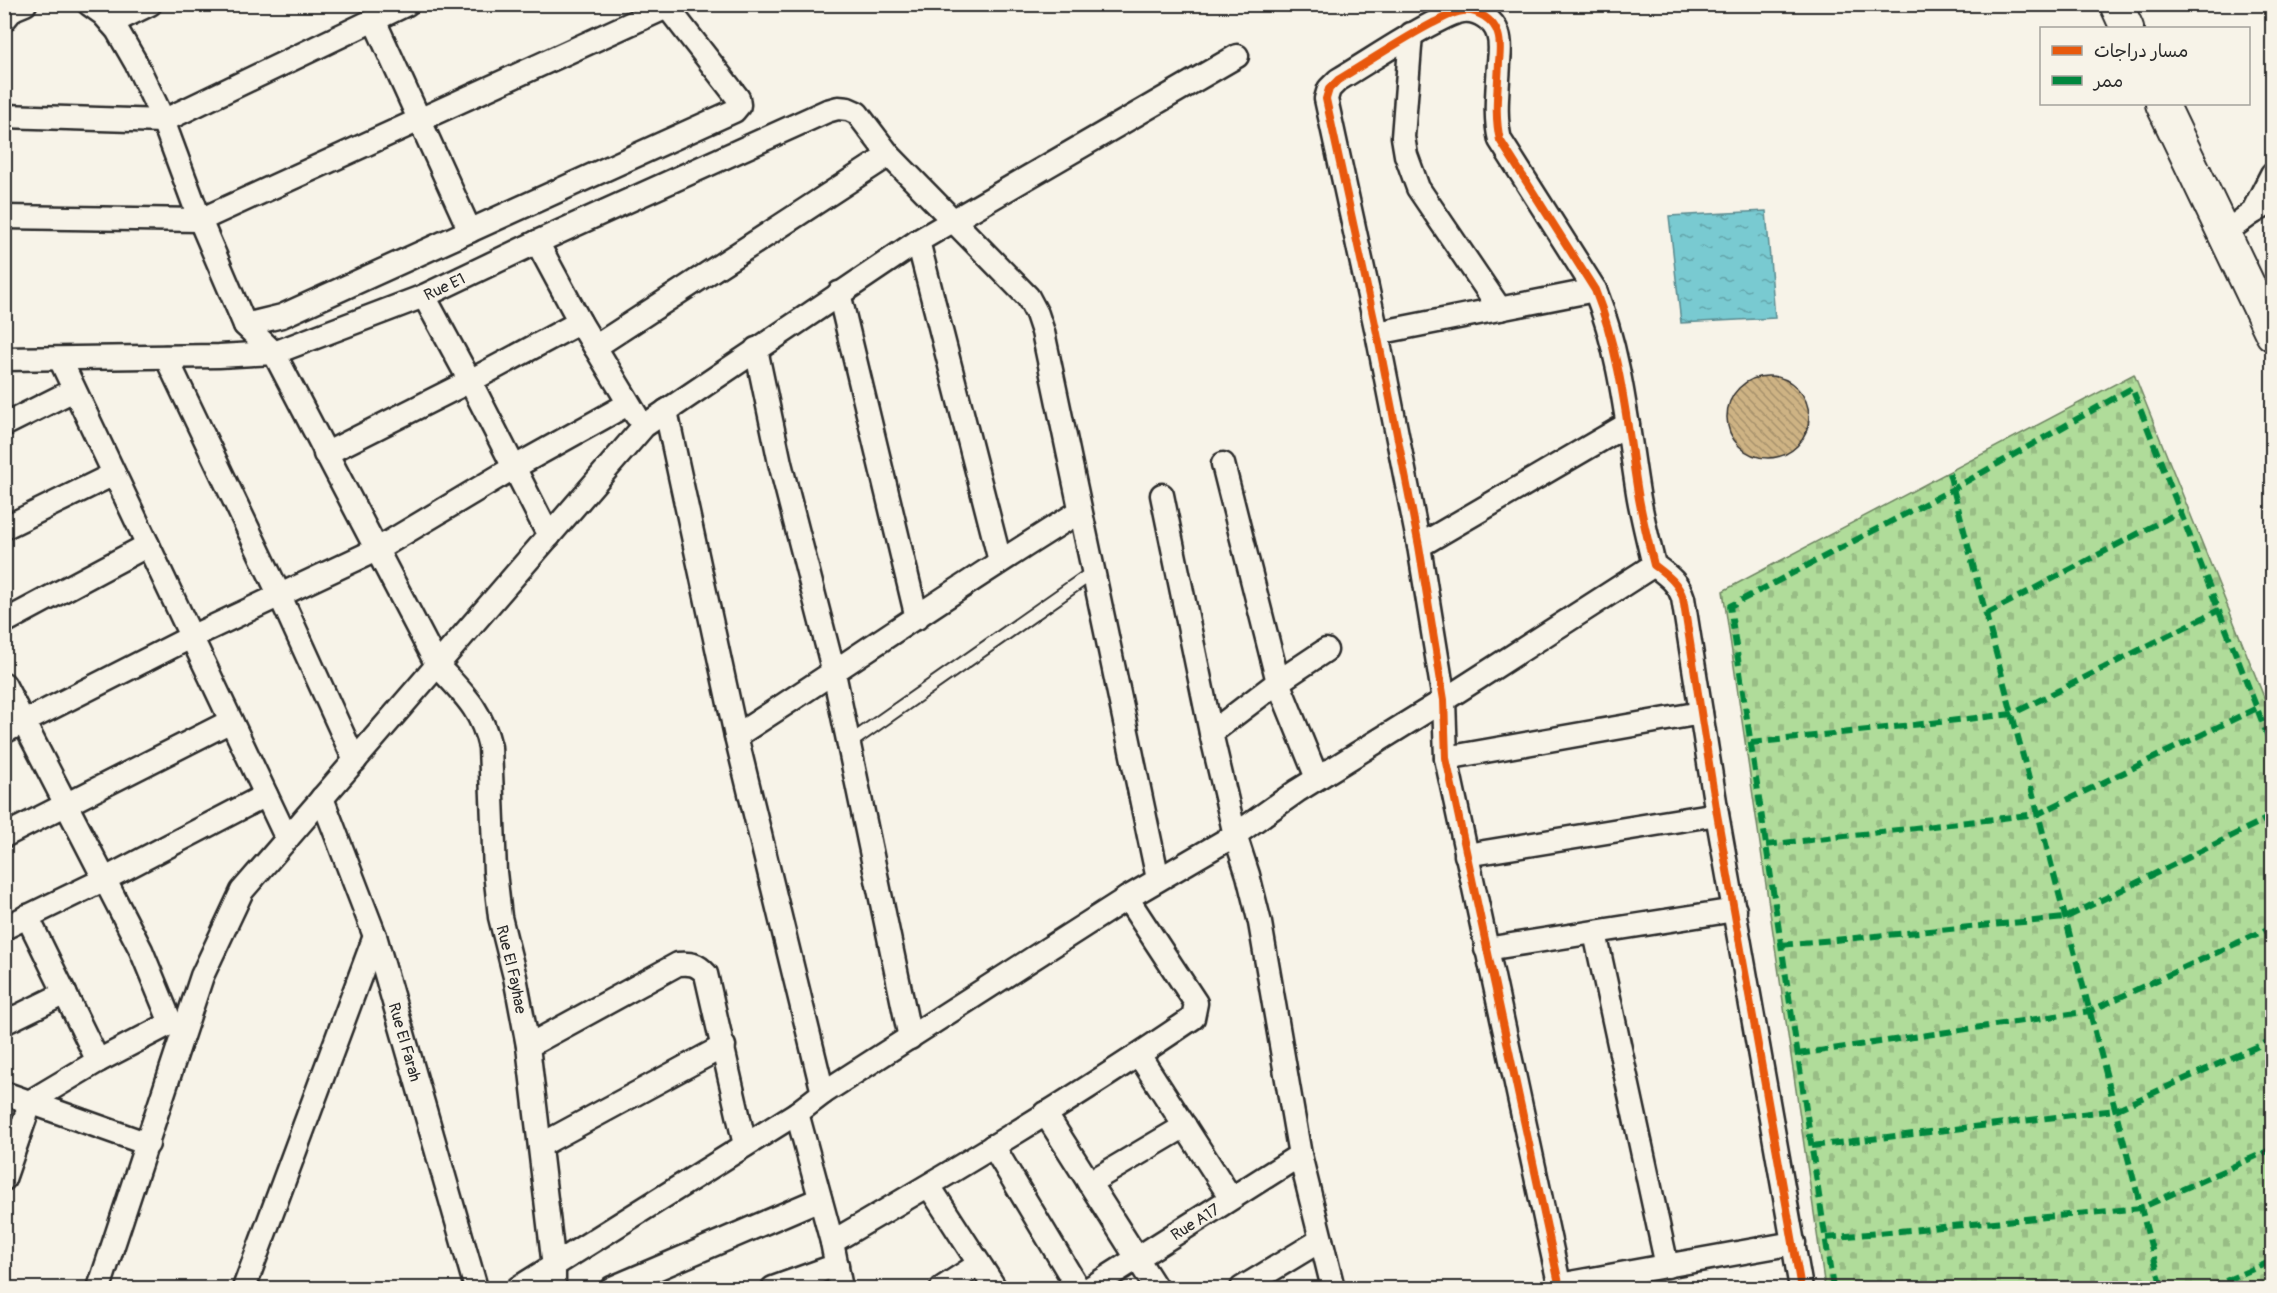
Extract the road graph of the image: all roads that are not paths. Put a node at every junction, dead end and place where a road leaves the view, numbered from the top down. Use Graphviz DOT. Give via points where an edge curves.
graph roads {
  1 [pos="25,4"];
  2 [pos="89,4"];
  3 [pos="150,4"];
  4 [pos="407,4"];
  5 [pos="2116,4"];
  6 [pos="666,6"];
  7 [pos="4,20"];
  8 [pos="374,20"];
  9 [pos="111,23"];
  10 [pos="2127,27"];
  11 [pos="1410,34"];
  12 [pos="1237,56"];
  13 [pos="2162,105"];
  14 [pos="4,116"];
  15 [pos="419,120"];
  16 [pos="163,121"];
  17 [pos="889,155"];
  18 [pos="2272,174"];
  19 [pos="2272,202"];
  20 [pos="2252,213"];
  21 [pos="4,217"];
  22 [pos="200,220"];
  23 [pos="954,220"];
  24 [pos="470,231"];
  25 [pos="2223,234"];
  26 [pos="918,241"];
  27 [pos="537,242"];
  28 [pos="1595,290"];
  29 [pos="840,293"];
  30 [pos="424,296"];
  31 [pos="1500,309"];
  32 [pos="580,322"];
  33 [pos="245,325"];
  34 [pos="1377,333"];
  35 [pos="2272,334"];
  36 [pos="595,347"];
  37 [pos="756,349"];
  38 [pos="274,353"];
  39 [pos="166,357"];
  40 [pos="4,359"];
  41 [pos="60,359"];
  42 [pos="470,381"];
  43 [pos="74,390"];
  44 [pos="628,404"];
  45 [pos="666,411"];
  46 [pos="1628,424"];
  47 [pos="4,425"];
  48 [pos="644,426"];
  49 [pos="325,454"];
  50 [pos="1223,464"];
  51 [pos="513,468"];
  52 [pos="114,474"];
  53 [pos="1162,495"];
  54 [pos="1079,512"];
  55 [pos="4,528"];
  56 [pos="549,536"];
  57 [pos="148,545"];
  58 [pos="1419,546"];
  59 [pos="376,550"];
  60 [pos="1000,561"];
  61 [pos="1654,565"];
  62 [pos="1092,573"];
  63 [pos="280,596"];
  64 [pos="917,618"];
  65 [pos="4,622"];
  66 [pos="191,637"];
  67 [pos="1326,650"];
  68 [pos="437,666"];
  69 [pos="834,673"];
  70 [pos="1278,682"];
  71 [pos="4,684"];
  72 [pos="1444,700"];
  73 [pos="1701,713"];
  74 [pos="231,721"];
  75 [pos="14,727"];
  76 [pos="1211,733"];
  77 [pos="736,736"];
  78 [pos="848,744"];
  79 [pos="1446,758"];
  80 [pos="355,761"];
  81 [pos="1317,778"];
  82 [pos="266,795"];
  83 [pos="322,798"];
  84 [pos="65,805"];
  85 [pos="1717,814"];
  86 [pos="1235,835"];
  87 [pos="4,836"];
  88 [pos="287,839"];
  89 [pos="1467,855"];
  90 [pos="105,879"];
  91 [pos="1158,879"];
  92 [pos="1127,898"];
  93 [pos="1735,910"];
  94 [pos="27,916"];
  95 [pos="4,928"];
  96 [pos="1595,933"];
  97 [pos="375,936"];
  98 [pos="1486,949"];
  99 [pos="64,993"];
  100 [pos="4,1023"];
  101 [pos="178,1026"];
  102 [pos="909,1038"];
  103 [pos="528,1046"];
  104 [pos="724,1046"];
  105 [pos="1139,1055"];
  106 [pos="98,1061"];
  107 [pos="4,1093"];
  108 [pos="824,1093"];
  109 [pos="31,1101"];
  110 [pos="797,1113"];
  111 [pos="1045,1113"];
  112 [pos="1185,1126"];
  113 [pos="148,1144"];
  114 [pos="541,1145"];
  115 [pos="745,1145"];
  116 [pos="993,1146"];
  117 [pos="1300,1155"];
  118 [pos="4,1179"];
  119 [pos="1089,1183"];
  120 [pos="929,1186"];
  121 [pos="1232,1198"];
  122 [pos="820,1199"];
  123 [pos="1321,1240"];
  124 [pos="832,1242"];
  125 [pos="1794,1244"];
  126 [pos="1137,1258"];
  127 [pos="980,1264"];
  128 [pos="837,1265"];
  129 [pos="1667,1266"];
  130 [pos="554,1278"];
  131 [pos="1560,1287"];
  132 [pos="99,1288"];
  133 [pos="244,1288"];
  134 [pos="476,1288"];
  135 [pos="518,1288"];
  136 [pos="612,1288"];
  137 [pos="773,1288"];
  138 [pos="841,1288"];
  139 [pos="942,1288"];
  140 [pos="995,1288"];
  141 [pos="1078,1288"];
  142 [pos="1090,1288"];
  143 [pos="1156,1288"];
  144 [pos="1242,1288"];
  145 [pos="1333,1288"];
  146 [pos="1801,1288"];
  1 -- 7 [label="street" via="13,9"];
  2 -- 9 [label="street"];
  3 -- 9 [label="street"];
  4 -- 8 [label="street"];
  5 -- 10 [label="street"];
  6 -- 15 [label="street"];
  6 -- 24 [label="street" via="738,98 739,105 734,111"];
  8 -- 15 [label="street"];
  8 -- 16 [label="street"];
  9 -- 16 [label="street" via="136,63"];
  11 -- 28 [label="street" via="1463,11 1485,17 1494,26 1500,47 1500,140"];
  11 -- 31 [label="street" via="1403,137 1411,171 1418,188"];
  11 -- 34 [label="street" via="1338,80 1326,99"];
  12 -- 23 [label="street"];
  13 -- 25 [label="street"];
  14 -- 16 [label="street"];
  15 -- 22 [label="street"];
  15 -- 24 [label="street"];
  16 -- 22 [label="street"];
  17 -- 23 [label="street"];
  17 -- 27 [label="street, Rue E1" via="857,113 838,108"];
  17 -- 36 [label="street"];
  18 -- 20 [label="street"];
  19 -- 20 [label="street"];
  20 -- 25 [label="street"];
  21 -- 22 [label="street"];
  22 -- 33 [label="street"];
  23 -- 26 [label="street"];
  23 -- 54 [label="street" via="1028,297 1037,314"];
  24 -- 33 [label="street" via="282,316"];
  25 -- 35 [label="street"];
  26 -- 29 [label="street"];
  26 -- 60 [label="street"];
  27 -- 30 [label="street, Rue E1"];
  27 -- 32 [label="street"];
  28 -- 31 [label="street"];
  28 -- 46 [label="street" via="1611,339"];
  29 -- 37 [label="street"];
  29 -- 64 [label="street"];
  30 -- 38 [label="street, Rue E1"];
  30 -- 42 [label="street"];
  31 -- 34 [label="street"];
  32 -- 36 [label="street"];
  32 -- 42 [label="street"];
  33 -- 38 [label="street"];
  34 -- 58 [label="street"];
  36 -- 44 [label="street"];
  37 -- 45 [label="street"];
  37 -- 69 [label="street" via="780,463"];
  38 -- 39 [label="street, Rue E1"];
  38 -- 49 [label="street, Rue El Fayhae"];
  39 -- 41 [label="street, Rue E1"];
  39 -- 63 [label="street"];
  40 -- 41 [label="street, Rue E1"];
  41 -- 43 [label="street"];
  42 -- 49 [label="street"];
  42 -- 51 [label="street"];
  43 -- 47 [label="street"];
  43 -- 52 [label="street"];
  44 -- 48 [label="street"];
  44 -- 51 [label="street"];
  45 -- 48 [label="street"];
  45 -- 77 [label="street"];
  46 -- 58 [label="street"];
  46 -- 61 [label="street" via="1638,496"];
  48 -- 56 [label="street"];
  49 -- 59 [label="street, Rue El Fayhae"];
  50 -- 70 [label="street"];
  51 -- 56 [label="street"];
  51 -- 59 [label="street"];
  52 -- 55 [label="street"];
  52 -- 57 [label="street"];
  53 -- 76 [label="street"];
  54 -- 60 [label="street"];
  54 -- 62 [label="street"];
  56 -- 68 [label="street"];
  57 -- 65 [label="street"];
  57 -- 66 [label="street"];
  58 -- 72 [label="street"];
  59 -- 63 [label="street"];
  59 -- 68 [label="street, Rue El Fayhae"];
  60 -- 64 [label="street"];
  61 -- 72 [label="street"];
  61 -- 73 [label="street" via="1680,588"];
  62 -- 78 [label="lane"];
  62 -- 91 [label="street"];
  63 -- 66 [label="street"];
  63 -- 80 [label="street"];
  64 -- 69 [label="street"];
  66 -- 74 [label="street"];
  66 -- 75 [label="street"];
  67 -- 70 [label="street"];
  68 -- 80 [label="street"];
  68 -- 103 [label="street, Rue El Fayhae" via="474,705 486,727 500,917"];
  69 -- 77 [label="street"];
  69 -- 78 [label="street"];
  70 -- 76 [label="street"];
  70 -- 81 [label="street"];
  71 -- 75 [label="street"];
  72 -- 79 [label="street"];
  72 -- 81 [label="street"];
  73 -- 79 [label="street"];
  73 -- 85 [label="street"];
  74 -- 82 [label="street"];
  74 -- 84 [label="street"];
  75 -- 84 [label="street"];
  76 -- 86 [label="street"];
  77 -- 108 [label="street"];
  78 -- 102 [label="street"];
  79 -- 89 [label="street"];
  80 -- 83 [label="street"];
  81 -- 86 [label="street"];
  82 -- 88 [label="street"];
  82 -- 90 [label="street"];
  83 -- 88 [label="street"];
  83 -- 97 [label="street, Rue El Farah"];
  84 -- 87 [label="street"];
  84 -- 90 [label="street"];
  85 -- 89 [label="street"];
  85 -- 93 [label="street"];
  86 -- 91 [label="street"];
  86 -- 117 [label="street" via="1260,923"];
  88 -- 101 [label="street" via="242,891"];
  89 -- 98 [label="street"];
  90 -- 94 [label="street"];
  90 -- 101 [label="street"];
  91 -- 92 [label="street"];
  92 -- 102 [label="street"];
  92 -- 105 [label="street" via="1196,1003 1192,1018"];
  93 -- 96 [label="street"];
  93 -- 125 [label="street"];
  94 -- 95 [label="street"];
  94 -- 99 [label="street"];
  96 -- 98 [label="street"];
  96 -- 129 [label="street"];
  97 -- 133 [label="street"];
  97 -- 134 [label="street, Rue El Farah"];
  98 -- 131 [label="street"];
  99 -- 100 [label="street"];
  99 -- 106 [label="street"];
  101 -- 106 [label="street"];
  101 -- 113 [label="street"];
  102 -- 108 [label="street"];
  103 -- 104 [label="street" via="678,964 690,963 706,974"];
  103 -- 114 [label="street, Rue El Fayhae"];
  104 -- 114 [label="street"];
  104 -- 115 [label="street"];
  105 -- 111 [label="street"];
  105 -- 112 [label="street"];
  106 -- 109 [label="street"];
  107 -- 109 [label="street"];
  108 -- 110 [label="street"];
  109 -- 113 [label="street"];
  109 -- 118 [label="street"];
  110 -- 115 [label="street"];
  110 -- 122 [label="street"];
  111 -- 116 [label="street"];
  111 -- 119 [label="street"];
  112 -- 119 [label="street"];
  112 -- 121 [label="street"];
  113 -- 132 [label="street"];
  114 -- 130 [label="street, Rue El Fayhae"];
  115 -- 130 [label="street"];
  116 -- 120 [label="street"];
  116 -- 141 [label="street"];
  117 -- 121 [label="street, Rue A17"];
  117 -- 123 [label="street"];
  119 -- 126 [label="street"];
  120 -- 124 [label="street"];
  120 -- 127 [label="street"];
  121 -- 126 [label="street, Rue A17"];
  122 -- 124 [label="street"];
  122 -- 136 [label="street"];
  123 -- 144 [label="street"];
  123 -- 145 [label="street"];
  124 -- 128 [label="street"];
  125 -- 129 [label="street"];
  125 -- 146 [label="street"];
  126 -- 142 [label="street, Rue A17"];
  126 -- 143 [label="street"];
  127 -- 139 [label="street"];
  127 -- 140 [label="street"];
  128 -- 137 [label="street"];
  128 -- 138 [label="street"];
  129 -- 131 [label="street"];
  130 -- 135 [label="street"];
}
